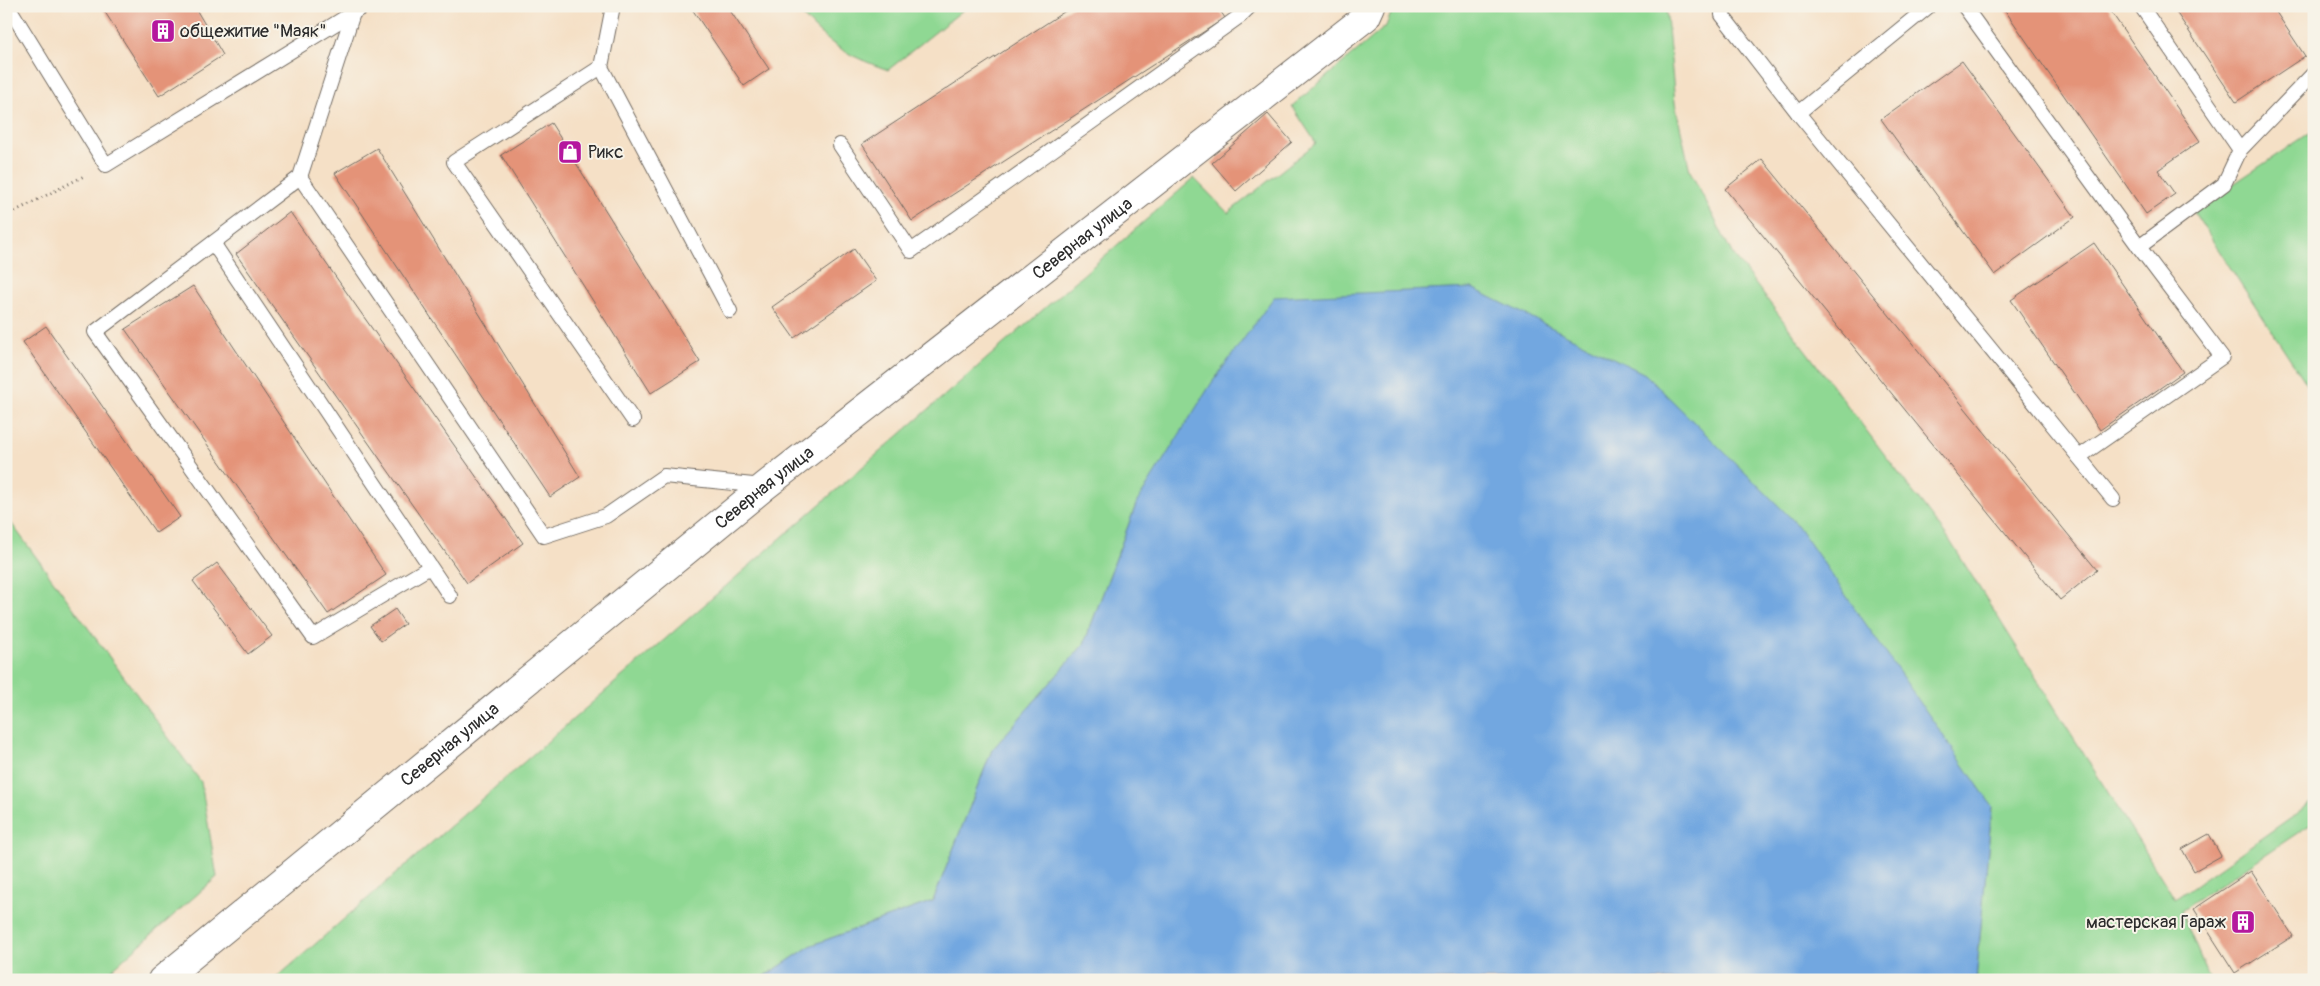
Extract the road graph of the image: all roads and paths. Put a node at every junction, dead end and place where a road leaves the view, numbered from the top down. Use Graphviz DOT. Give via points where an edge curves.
graph roads {
  1 [pos="8,6"];
  2 [pos="614,6"];
  3 [pos="1250,6"];
  4 [pos="1371,6"];
  5 [pos="1722,6"];
  6 [pos="1930,6"];
  7 [pos="1964,6"];
  8 [pos="2141,6"];
  9 [pos="359,10"];
  10 [pos="601,67"];
  11 [pos="2314,73"];
  12 [pos="1798,113"];
  13 [pos="840,145"];
  14 [pos="2240,150"];
  15 [pos="106,165"];
  16 [pos="300,177"];
  17 [pos="6,216"];
  18 [pos="212,243"];
  19 [pos="2139,247"];
  20 [pos="730,311"];
  21 [pos="633,420"];
  22 [pos="2079,457"];
  23 [pos="765,486"];
  24 [pos="2113,499"];
  25 [pos="430,567"];
  26 [pos="450,596"];
  27 [pos="162,980"];
  1 -- 15 [label="lane"];
  2 -- 10 [label="lane"];
  3 -- 13 [label="lane" via="912,251"];
  4 -- 23 [label="street, Северная улица" via="1366,17"];
  5 -- 12 [label="lane" via="1722,15"];
  6 -- 12 [label="lane"];
  7 -- 19 [label="lane"];
  8 -- 14 [label="lane"];
  9 -- 15 [label="lane"];
  9 -- 16 [label="lane"];
  10 -- 20 [label="lane"];
  10 -- 21 [label="lane" via="454,162"];
  11 -- 14 [label="lane"];
  12 -- 22 [label="lane"];
  14 -- 19 [label="lane" via="2224,184"];
  15 -- 17 [label="path"];
  16 -- 18 [label="lane"];
  16 -- 23 [label="lane" via="544,536 606,516 664,476"];
  18 -- 25 [label="lane"];
  18 -- 25 [label="lane" via="96,332 313,637"];
  19 -- 22 [label="lane" via="2222,357"];
  22 -- 24 [label="lane"];
  23 -- 27 [label="street, Северная улица"];
  25 -- 26 [label="lane"];
}
